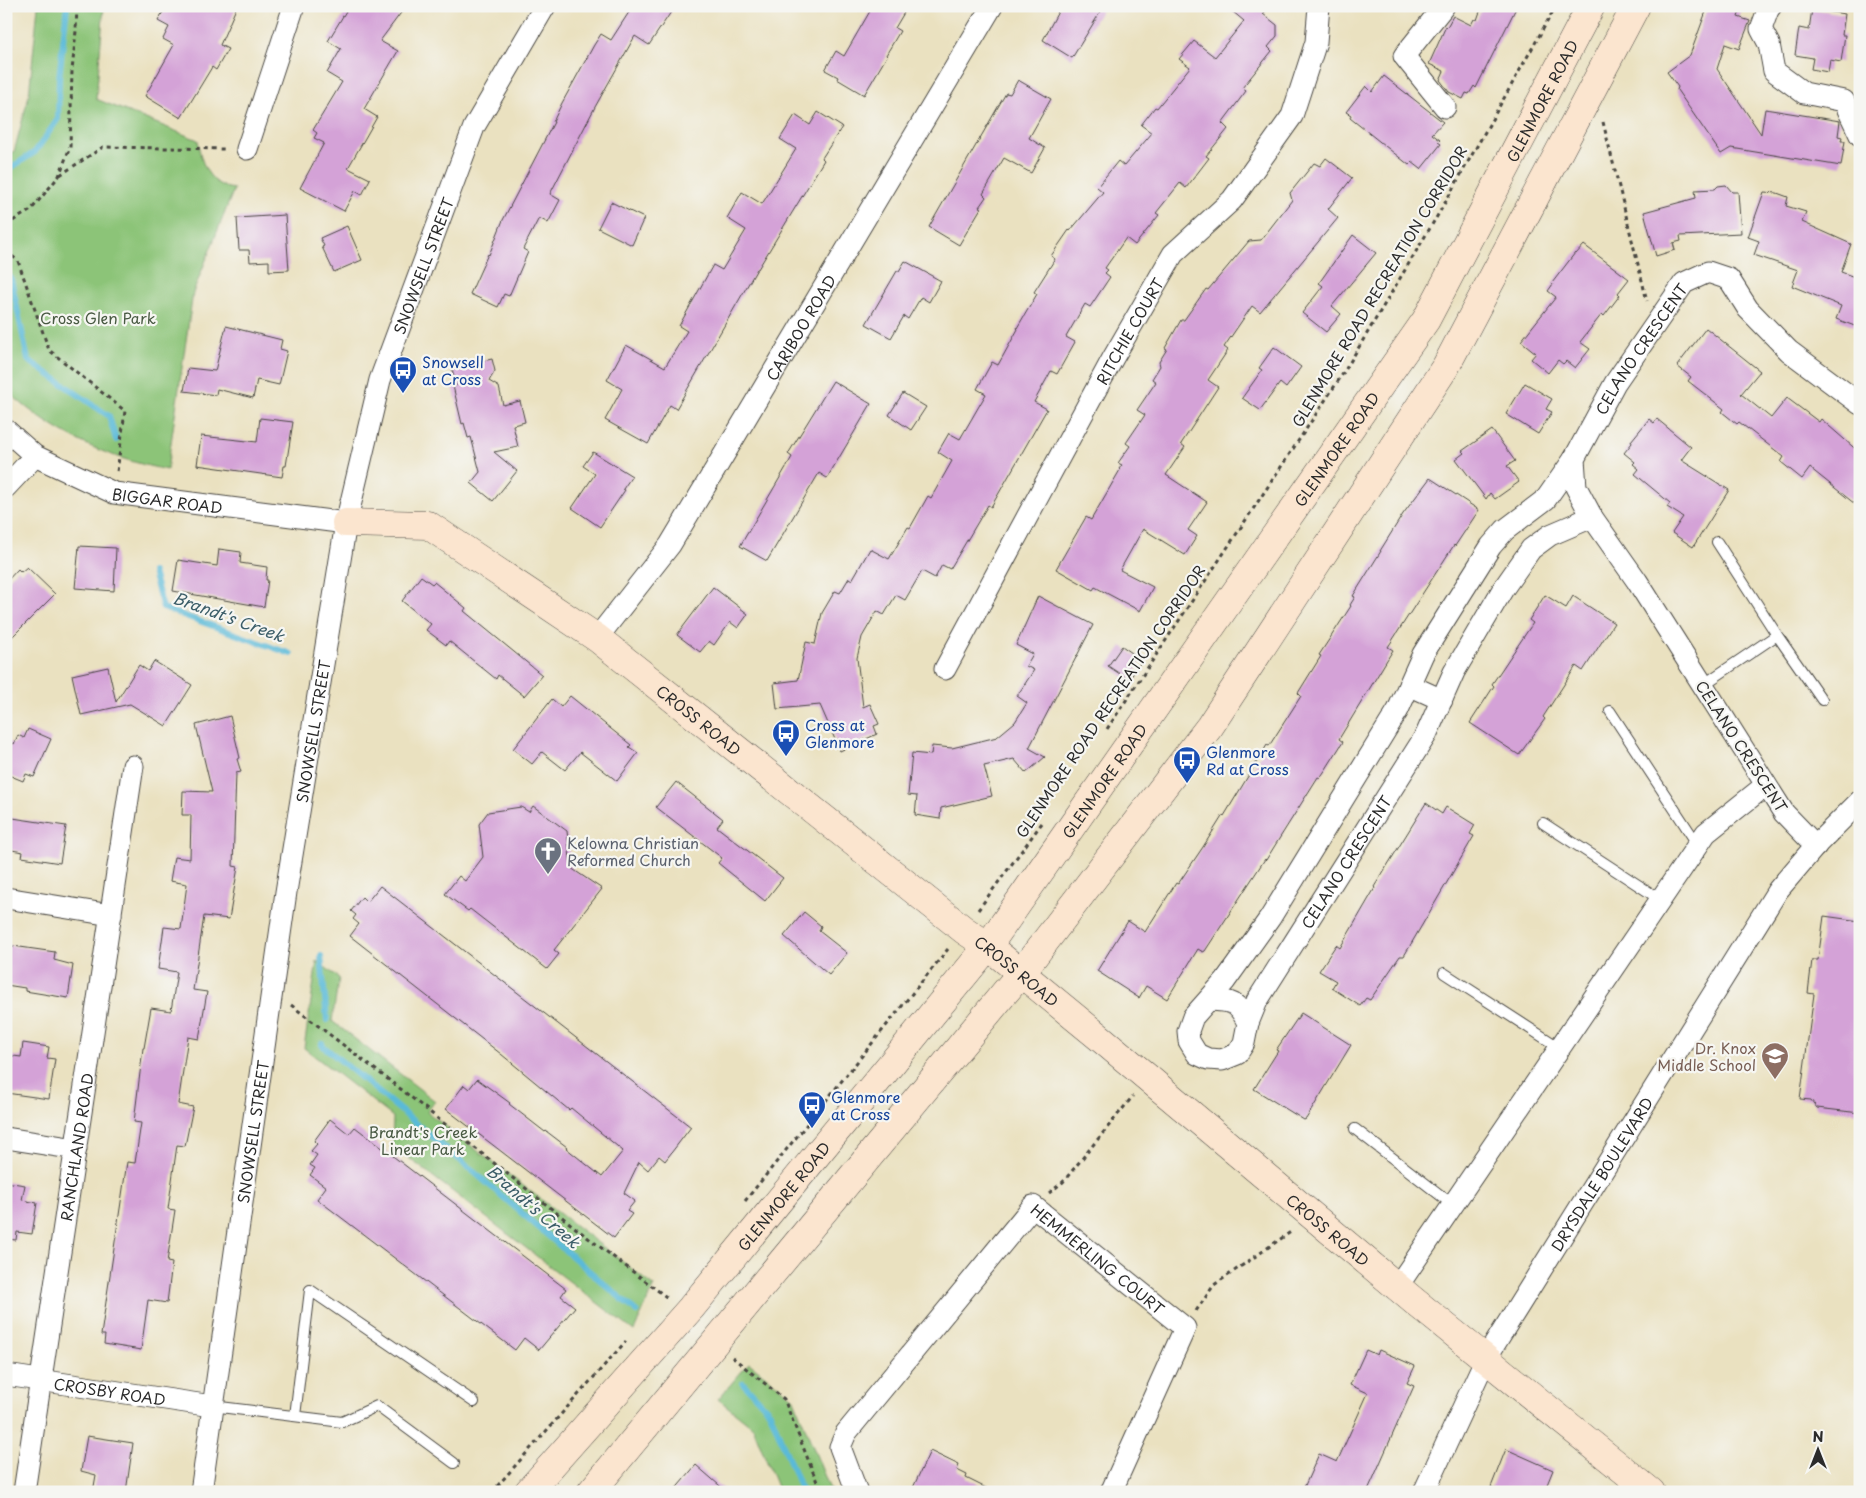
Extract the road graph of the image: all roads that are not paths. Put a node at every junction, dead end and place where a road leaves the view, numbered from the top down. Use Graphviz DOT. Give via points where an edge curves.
graph roads {
  1 [pos="294,6"];
  2 [pos="545,6"];
  3 [pos="992,6"];
  4 [pos="1319,6"];
  5 [pos="1444,6"];
  6 [pos="1591,6"];
  7 [pos="1636,6"];
  8 [pos="1771,6"];
  9 [pos="1445,107"];
  10 [pos="1860,135"];
  11 [pos="247,149"];
  12 [pos="1860,404"];
  13 [pos="6,430"];
  14 [pos="35,456"];
  15 [pos="1574,459"];
  16 [pos="6,487"];
  17 [pos="1592,517"];
  18 [pos="346,523"];
  19 [pos="1717,542"];
  20 [pos="1777,635"];
  21 [pos="598,638"];
  22 [pos="945,669"];
  23 [pos="1409,685"];
  24 [pos="1702,685"];
  25 [pos="1442,700"];
  26 [pos="1822,700"];
  27 [pos="1610,711"];
  28 [pos="133,766"];
  29 [pos="1766,785"];
  30 [pos="1860,801"];
  31 [pos="1543,823"];
  32 [pos="1698,845"];
  33 [pos="1816,846"];
  34 [pos="6,898"];
  35 [pos="1660,900"];
  36 [pos="111,915"];
  37 [pos="988,946"];
  38 [pos="1021,973"];
  39 [pos="1444,973"];
  40 [pos="1209,1000"];
  41 [pos="1248,1023"];
  42 [pos="1560,1048"];
  43 [pos="1355,1130"];
  44 [pos="6,1138"];
  45 [pos="76,1149"];
  46 [pos="1452,1205"];
  47 [pos="1397,1287"];
  48 [pos="1486,1358"];
  49 [pos="6,1375"];
  50 [pos="42,1380"];
  51 [pos="474,1402"];
  52 [pos="212,1406"];
  53 [pos="295,1416"];
  54 [pos="454,1463"];
  55 [pos="24,1492"];
  56 [pos="201,1492"];
  57 [pos="528,1492"];
  58 [pos="591,1492"];
  59 [pos="857,1492"];
  60 [pos="1111,1492"];
  61 [pos="1424,1492"];
  62 [pos="1651,1492"];
  1 -- 11 [label="street"];
  2 -- 18 [label="street, SNOWSELL STREET" via="474,127 380,380"];
  3 -- 21 [label="street, CARIBOO ROAD" via="670,544"];
  4 -- 22 [label="street, RITCHIE COURT" via="1316,42 1292,116 1232,200 1173,254 1113,358"];
  5 -- 9 [label="street" via="1404,56"];
  6 -- 37 [label="main road, GLENMORE ROAD" via="1426,320"];
  7 -- 38 [label="main road" via="1446,366 1210,726"];
  8 -- 10 [label="street" via="1761,29 1769,44 1774,71 1804,93 1844,101"];
  12 -- 15 [label="street, CELANO CRESCENT" via="1789,351 1748,308 1729,279 1708,272 1684,283 1653,326 1615,382"];
  13 -- 14 [label="street, BIGGAR ROAD"];
  14 -- 16 [label="street"];
  14 -- 18 [label="street, BIGGAR ROAD" via="114,493"];
  15 -- 17 [label="street, CELANO CRESCENT" via="1576,487"];
  15 -- 23 [label="street, CELANO CRESCENT" via="1546,500 1505,530 1491,546 1423,654"];
  17 -- 24 [label="street, CELANO CRESCENT"];
  17 -- 25 [label="street, CELANO CRESCENT" via="1550,535 1531,549 1503,589 1454,672"];
  18 -- 21 [label="main road, CROSS ROAD" via="428,525"];
  18 -- 52 [label="street, SNOWSELL STREET" via="286,892"];
  19 -- 20 [label="lane"];
  20 -- 24 [label="lane"];
  20 -- 26 [label="lane"];
  21 -- 37 [label="main road, CROSS ROAD"];
  23 -- 25 [label="street"];
  23 -- 40 [label="street, CELANO CRESCENT" via="1398,710 1270,918"];
  24 -- 29 [label="street, CELANO CRESCENT"];
  25 -- 41 [label="street, CELANO CRESCENT" via="1426,735 1258,1002"];
  27 -- 32 [label="lane"];
  28 -- 36 [label="street, RANCHLAND ROAD"];
  29 -- 32 [label="street" via="1706,833"];
  29 -- 33 [label="street, CELANO CRESCENT" via="1784,813"];
  30 -- 33 [label="street, DRYSDALE BOULEVARD"];
  31 -- 35 [label="lane"];
  32 -- 35 [label="street"];
  33 -- 48 [label="street, DRYSDALE BOULEVARD" via="1778,890"];
  34 -- 36 [label="street"];
  35 -- 42 [label="street"];
  36 -- 45 [label="street, RANCHLAND ROAD"];
  37 -- 38 [label="main road, CROSS ROAD"];
  37 -- 57 [label="main road, GLENMORE ROAD" via="682,1299"];
  38 -- 47 [label="main road, CROSS ROAD"];
  38 -- 58 [label="main road"];
  39 -- 42 [label="lane"];
  40 -- 41 [label="street" via="1228,1001 1240,1008"];
  40 -- 41 [label="street, CELANO CRESCENT" via="1193,1017 1188,1031 1189,1041 1197,1054 1222,1060 1237,1054 1244,1043"];
  42 -- 46 [label="street"];
  43 -- 46 [label="lane"];
  44 -- 45 [label="street"];
  45 -- 50 [label="street, RANCHLAND ROAD"];
  46 -- 47 [label="street"];
  47 -- 48 [label="main road, CROSS ROAD"];
  48 -- 61 [label="street, DRYSDALE BOULEVARD"];
  48 -- 62 [label="main road, CROSS ROAD"];
  49 -- 50 [label="street, CROSBY ROAD"];
  50 -- 52 [label="street, CROSBY ROAD"];
  50 -- 55 [label="street, RANCHLAND ROAD"];
  51 -- 53 [label="lane" via="310,1290"];
  52 -- 53 [label="lane"];
  52 -- 56 [label="street, SNOWSELL STREET"];
  53 -- 54 [label="lane" via="342,1422 377,1406"];
  59 -- 60 [label="street, HEMMERLING COURT" via="840,1447 846,1433 1033,1206 1184,1328"];
}
